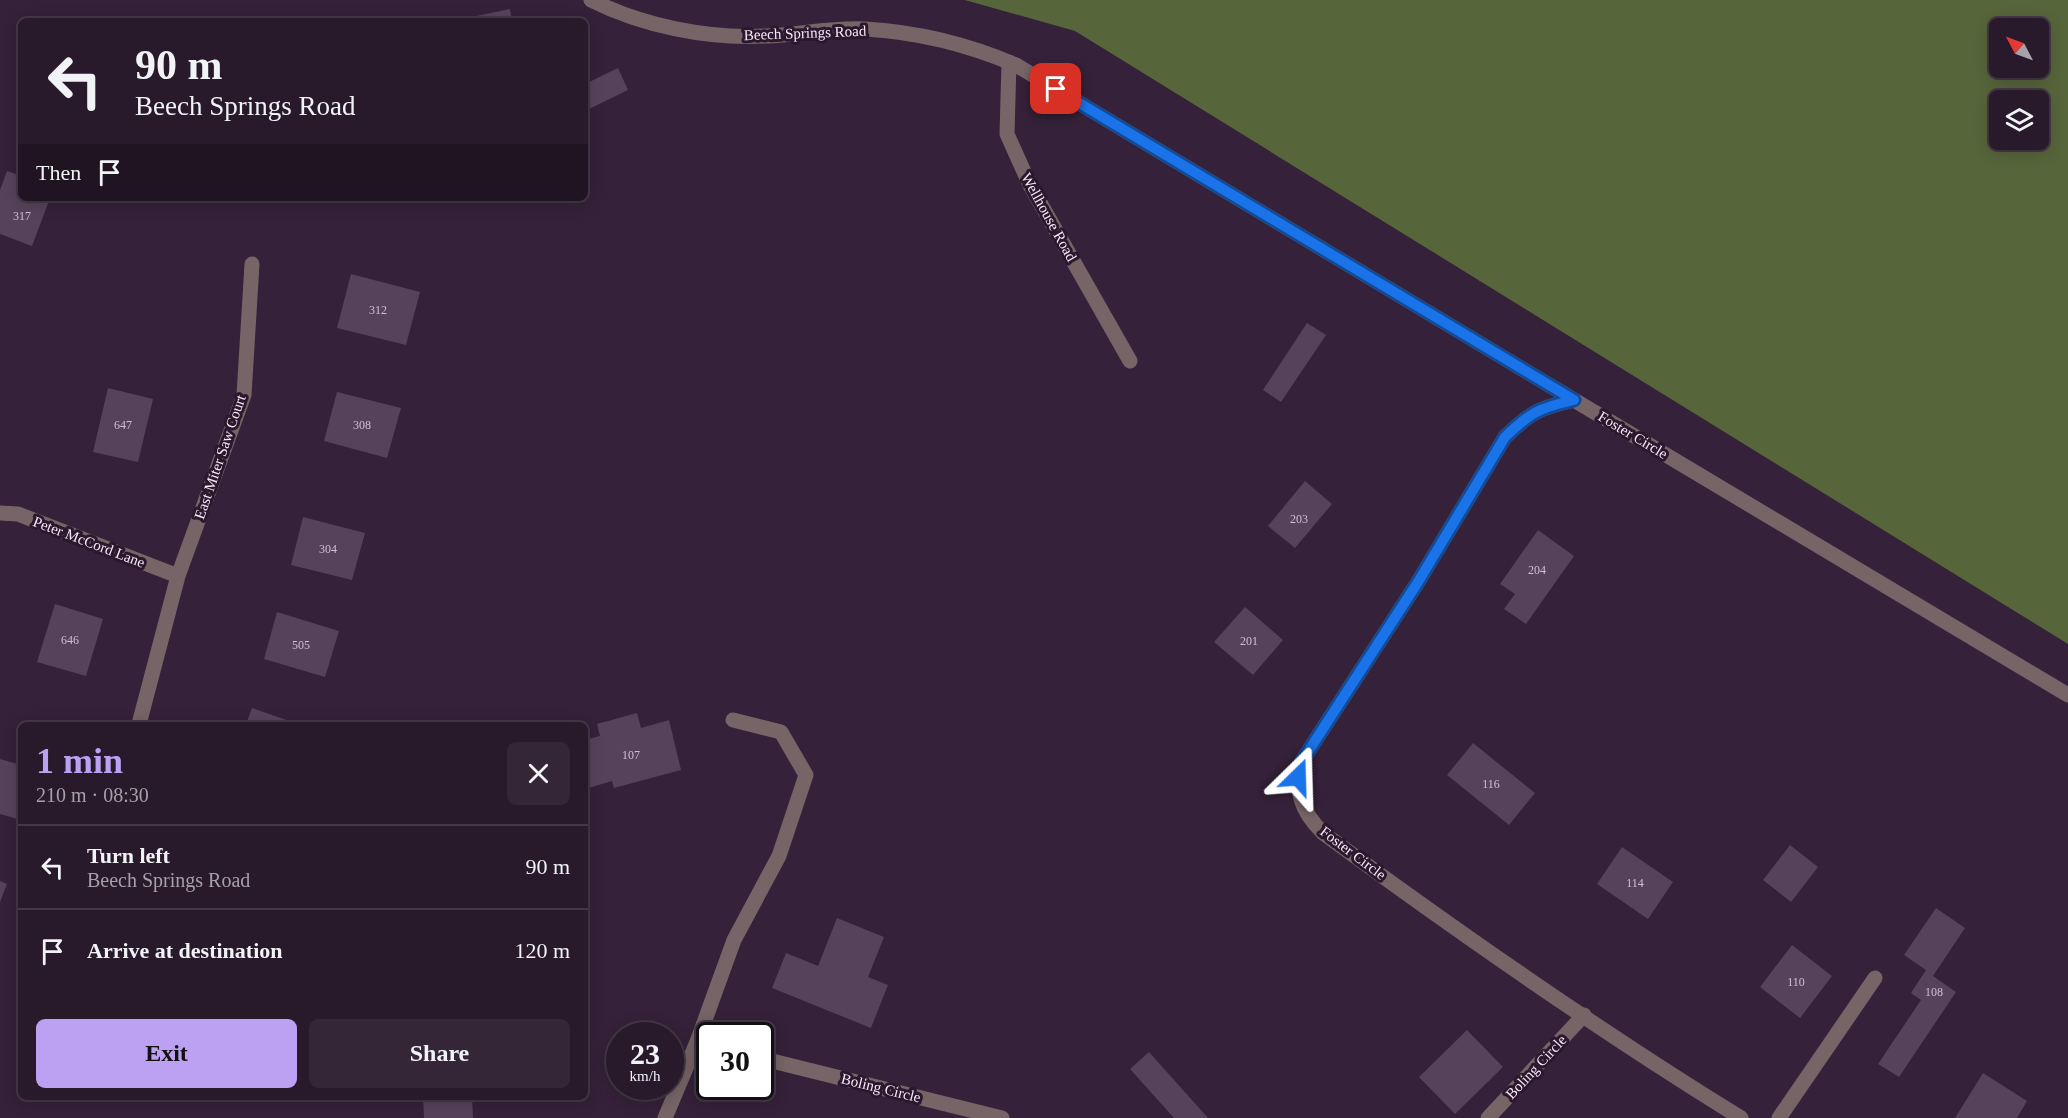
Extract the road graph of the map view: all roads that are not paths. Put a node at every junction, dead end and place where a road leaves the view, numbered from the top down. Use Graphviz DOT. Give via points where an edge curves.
graph roads {
  1 [pos="591,0"];
  2 [pos="1009,62"];
  3 [pos="252,264"];
  4 [pos="1130,361"];
  5 [pos="1574,400"];
  6 [pos="0,513"];
  7 [pos="178,576"];
  8 [pos="2068,695"];
  9 [pos="733,720"];
  10 [pos="140,722"];
  11 [pos="1875,978"];
  12 [pos="1584,1015"];
  13 [pos="709,1022"];
  14 [pos="696,1057"];
  15 [pos="774,1061"];
  16 [pos="665,1118"];
  17 [pos="1002,1118"];
  18 [pos="1488,1118"];
  19 [pos="1741,1118"];
  20 [pos="1779,1118"];
  1 -- 2 [label="street, Beech Springs Road" via="677,29 763,36 863,29 953,42"];
  2 -- 4 [label="street, Wellhouse Road" via="1007,134 1030,185"];
  2 -- 5 [label="street, Beech Springs Road"];
  3 -- 7 [label="street, East Miter Saw Court" via="243,395"];
  5 -- 8 [label="street, Foster Circle"];
  5 -- 12 [label="street, Foster Circle" via="1544,407 1522,420 1505,437 1418,582 1302,761 1298,777 1303,808 1323,833"];
  6 -- 7 [label="street, Peter McCord Lane" via="18,514"];
  7 -- 10 [label="street, East Miter Saw Court"];
  9 -- 13 [label="street" via="781,732 806,775 779,856 734,940"];
  11 -- 20 [label="street"];
  12 -- 18 [label="street, Boling Circle"];
  12 -- 19 [label="street, Foster Circle"];
  14 -- 16 [label="street"];
  15 -- 17 [label="street, Boling Circle"];
}
